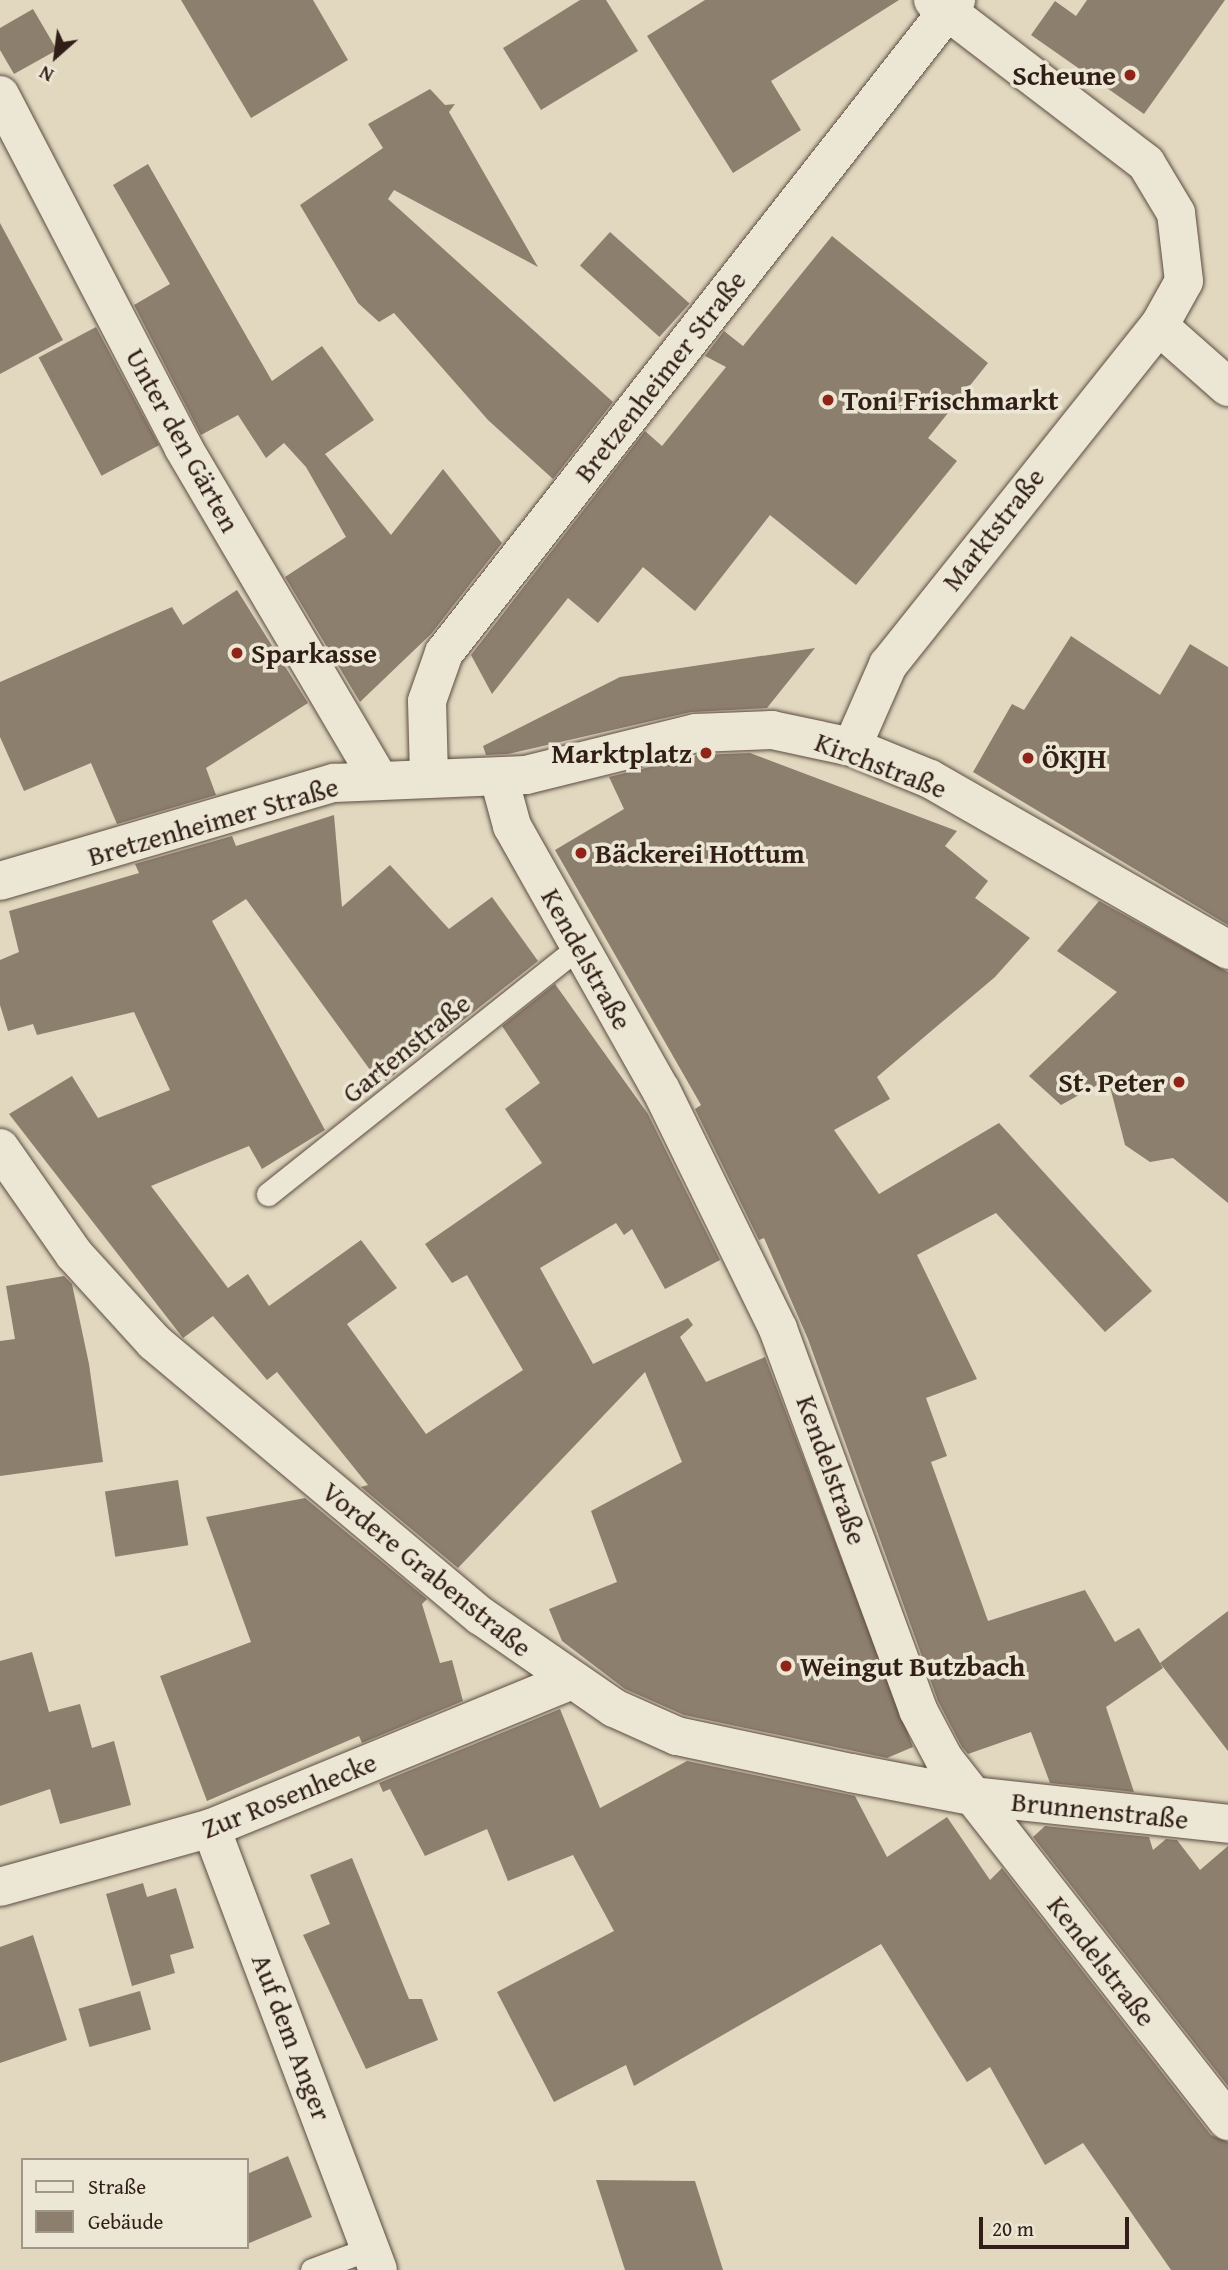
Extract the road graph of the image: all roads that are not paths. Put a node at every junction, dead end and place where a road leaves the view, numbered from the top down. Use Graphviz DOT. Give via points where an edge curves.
graph roads {
  1 [pos="945,4"];
  2 [pos="0,95"];
  3 [pos="1159,326"];
  4 [pos="1228,387"];
  5 [pos="852,747"];
  6 [pos="429,777"];
  7 [pos="378,778"];
  8 [pos="499,778"];
  9 [pos="0,881"];
  10 [pos="580,946"];
  11 [pos="1228,950"];
  12 [pos="0,1149"];
  13 [pos="268,1194"];
  14 [pos="570,1681"];
  15 [pos="972,1796"];
  16 [pos="1228,1824"];
  17 [pos="211,1828"];
  18 [pos="0,1887"];
  19 [pos="1228,2122"];
  20 [pos="374,2259"];
  21 [pos="312,2270"];
  1 -- 3 [label="street, Marktstraße" via="1126,142 1161,181 1182,235 1184,260 1177,300"];
  1 -- 6 [label="street, Bretzenheimer Straße" via="821,173 444,653 427,701"];
  2 -- 7 [label="street, Unter den Gärten" via="183,447"];
  3 -- 4 [label="street"];
  3 -- 5 [label="street, Marktstraße" via="888,665"];
  5 -- 8 [label="street, Kirchstraße" via="772,730 696,733"];
  5 -- 11 [label="street, Kirchstraße" via="930,779 1061,849"];
  6 -- 7 [label="street, Bretzenheimer Straße"];
  6 -- 8 [label="street, Bretzenheimer Straße"];
  7 -- 9 [label="street, Bretzenheimer Straße" via="334,783"];
  8 -- 10 [label="street, Kendelstraße" via="502,806"];
  10 -- 13 [label="lane, Gartenstraße"];
  10 -- 15 [label="street, Kendelstraße" via="661,1090 778,1329 918,1710"];
  12 -- 14 [label="street, Vordere Grabenstraße" via="74,1254 153,1342 481,1616"];
  14 -- 15 [label="street, Vordere Grabenstraße" via="677,1735"];
  14 -- 17 [label="street, Zur Rosenhecke"];
  15 -- 16 [label="street, Brunnenstraße"];
  15 -- 19 [label="street, Kendelstraße"];
  17 -- 18 [label="street, Zur Rosenhecke"];
  17 -- 20 [label="street, Auf dem Anger"];
  20 -- 21 [label="lane, Auf dem Anger"];
}
